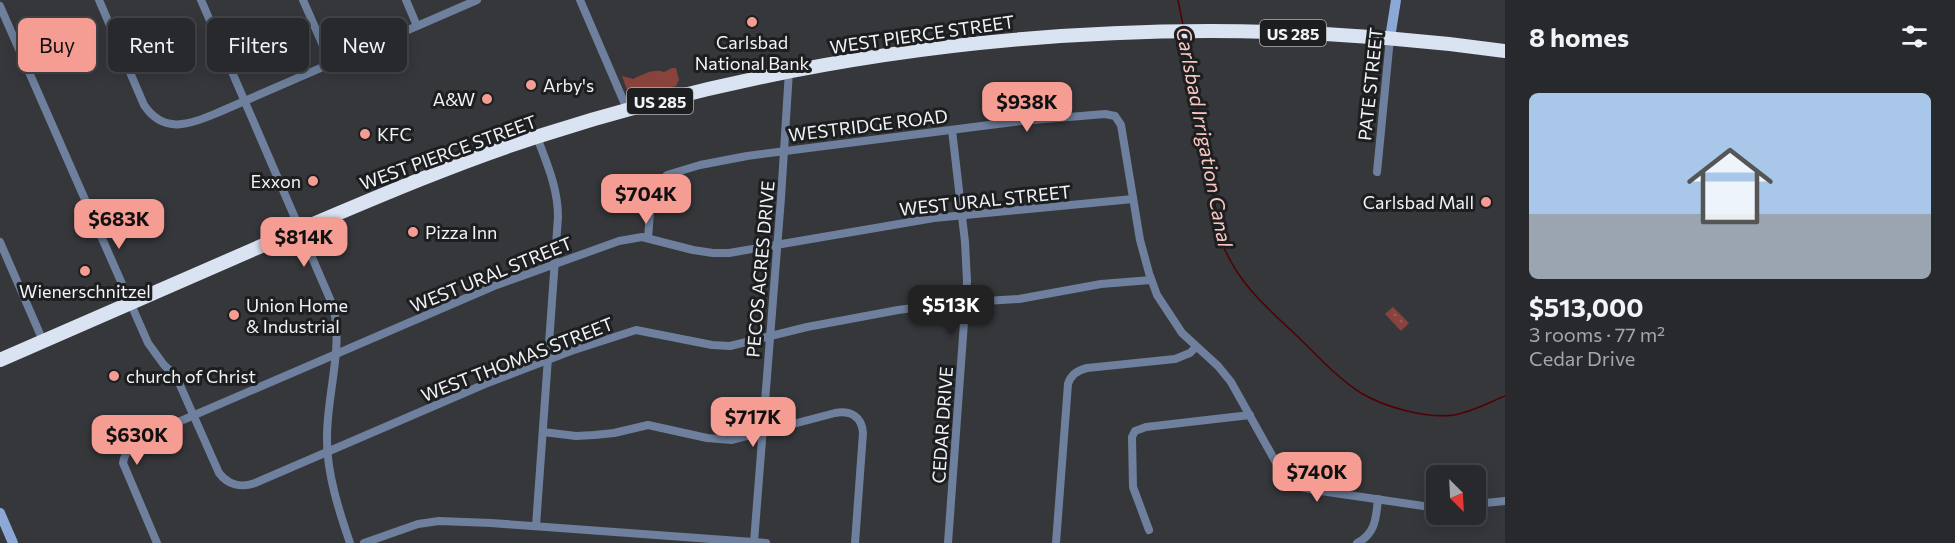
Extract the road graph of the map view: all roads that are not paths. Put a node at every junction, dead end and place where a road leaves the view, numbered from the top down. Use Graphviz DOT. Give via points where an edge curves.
graph roads {
  1 [pos="99,0"];
  2 [pos="201,0"];
  3 [pos="303,0"];
  4 [pos="405,0"];
  5 [pos="477,0"];
  6 [pos="580,0"];
  7 [pos="1396,0"];
  8 [pos="0,6"];
  9 [pos="417,26"];
  10 [pos="407,30"];
  11 [pos="1390,38"];
  12 [pos="321,41"];
  13 [pos="1505,51"];
  14 [pos="321,68"];
  15 [pos="789,71"];
  16 [pos="245,101"];
  17 [pos="627,109"];
  18 [pos="951,130"];
  19 [pos="537,137"];
  20 [pos="784,151"];
  21 [pos="1377,172"];
  22 [pos="1133,199"];
  23 [pos="962,216"];
  24 [pos="301,230"];
  25 [pos="648,238"];
  26 [pos="0,242"];
  27 [pos="777,244"];
  28 [pos="555,264"];
  29 [pos="1151,279"];
  30 [pos="967,303"];
  31 [pos="130,304"];
  32 [pos="769,337"];
  33 [pos="43,341"];
  34 [pos="1196,347"];
  35 [pos="334,356"];
  36 [pos="548,359"];
  37 [pos="0,360"];
  38 [pos="195,416"];
  39 [pos="1250,416"];
  40 [pos="543,432"];
  41 [pos="762,432"];
  42 [pos="328,451"];
  43 [pos="1378,499"];
  44 [pos="1505,501"];
  45 [pos="1486,503"];
  46 [pos="1426,506"];
  47 [pos="0,513"];
  48 [pos="536,526"];
  49 [pos="1149,530"];
  50 [pos="754,542"];
  51 [pos="12,543"];
  52 [pos="157,543"];
  53 [pos="350,543"];
  54 [pos="363,543"];
  55 [pos="766,543"];
  56 [pos="855,543"];
  57 [pos="948,543"];
  58 [pos="1056,543"];
  59 [pos="1357,543"];
  1 -- 16 [label="street" via="144,105 159,120 187,124"];
  2 -- 16 [label="street"];
  3 -- 12 [label="street"];
  4 -- 9 [label="street"];
  5 -- 9 [label="street"];
  6 -- 17 [label="street"];
  7 -- 11 [label="street, PATE STREET"];
  8 -- 31 [label="street"];
  9 -- 10 [label="street"];
  11 -- 13 [label="highway, WEST PIERCE STREET / US 285"];
  11 -- 15 [label="highway, WEST PIERCE STREET / US 285" via="1313,33 1097,33 950,45"];
  11 -- 21 [label="street, PATE STREET"];
  14 -- 16 [label="street"];
  15 -- 17 [label="highway, WEST PIERCE STREET / US 285"];
  15 -- 20 [label="street, PECOS ACRES DRIVE"];
  16 -- 24 [label="street"];
  17 -- 19 [label="highway, WEST PIERCE STREET / US 285"];
  18 -- 20 [label="street, WESTRIDGE ROAD"];
  18 -- 22 [label="street, WESTRIDGE ROAD" via="1066,116 1115,116 1121,125"];
  18 -- 23 [label="street, CEDAR DRIVE"];
  19 -- 24 [label="highway, WEST PIERCE STREET / US 285" via="404,185"];
  19 -- 28 [label="street" via="558,202"];
  20 -- 25 [label="street, WESTRIDGE ROAD" via="729,158 668,175 652,196"];
  20 -- 27 [label="street, PECOS ACRES DRIVE"];
  22 -- 23 [label="street, WEST URAL STREET"];
  22 -- 29 [label="street, WESTRIDGE ROAD"];
  23 -- 27 [label="street, WEST URAL STREET"];
  23 -- 30 [label="street, CEDAR DRIVE"];
  24 -- 31 [label="highway, WEST PIERCE STREET / US 285"];
  24 -- 35 [label="street" via="333,306"];
  25 -- 27 [label="street, WEST URAL STREET" via="720,254"];
  25 -- 28 [label="street, WEST URAL STREET" via="619,241"];
  26 -- 33 [label="street"];
  27 -- 32 [label="street, PECOS ACRES DRIVE"];
  28 -- 35 [label="street, WEST URAL STREET" via="494,286"];
  28 -- 36 [label="street"];
  29 -- 30 [label="street, WEST THOMAS STREET"];
  29 -- 34 [label="street, WESTRIDGE ROAD" via="1170,317"];
  30 -- 32 [label="street, WEST THOMAS STREET" via="930,305 829,322"];
  30 -- 57 [label="street, CEDAR DRIVE"];
  31 -- 33 [label="highway, WEST PIERCE STREET / US 285"];
  31 -- 38 [label="street" via="148,343 176,376"];
  32 -- 36 [label="street, WEST THOMAS STREET" via="723,347 636,330"];
  32 -- 41 [label="street, PECOS ACRES DRIVE"];
  33 -- 37 [label="highway, WEST PIERCE STREET / US 285"];
  34 -- 39 [label="street, WESTRIDGE ROAD" via="1225,374"];
  34 -- 58 [label="street" via="1183,357 1087,368 1072,376 1068,384"];
  35 -- 38 [label="street, WEST URAL STREET"];
  35 -- 42 [label="street"];
  36 -- 40 [label="street"];
  36 -- 42 [label="street, WEST THOMAS STREET"];
  38 -- 42 [label="street, WEST THOMAS STREET" via="223,478 241,486"];
  38 -- 52 [label="street, WEST URAL STREET" via="140,440 123,459"];
  39 -- 43 [label="street, WESTRIDGE ROAD" via="1288,484"];
  39 -- 49 [label="street" via="1135,431 1133,487"];
  40 -- 41 [label="street" via="594,435 648,425 732,440"];
  40 -- 48 [label="street"];
  41 -- 50 [label="street, PECOS ACRES DRIVE"];
  41 -- 56 [label="street" via="842,412 860,419 863,444"];
  42 -- 53 [label="street"];
  43 -- 46 [label="street, WESTRIDGE ROAD"];
  43 -- 59 [label="street" via="1371,532"];
  44 -- 45 [label="street"];
  47 -- 51 [label="street"];
  48 -- 50 [label="street"];
  48 -- 54 [label="street" via="427,522"];
  50 -- 55 [label="street"];
}
